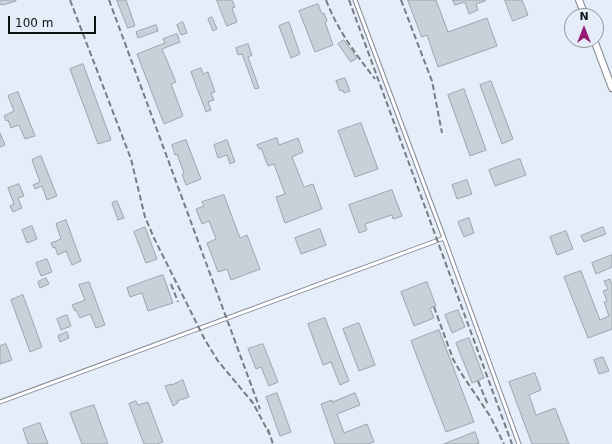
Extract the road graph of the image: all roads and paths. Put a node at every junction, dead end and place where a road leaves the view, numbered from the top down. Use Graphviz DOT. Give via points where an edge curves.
graph roads {
  1 [pos="355,0"];
  2 [pos="597,48"];
  3 [pos="612,88"];
  4 [pos="444,238"];
  5 [pos="0,402"];
  6 [pos="519,444"];
  1 -- 4 [label="lane"];
  2 -- 3 [label="street"];
  4 -- 5 [label="lane"];
  4 -- 6 [label="lane"];
}
